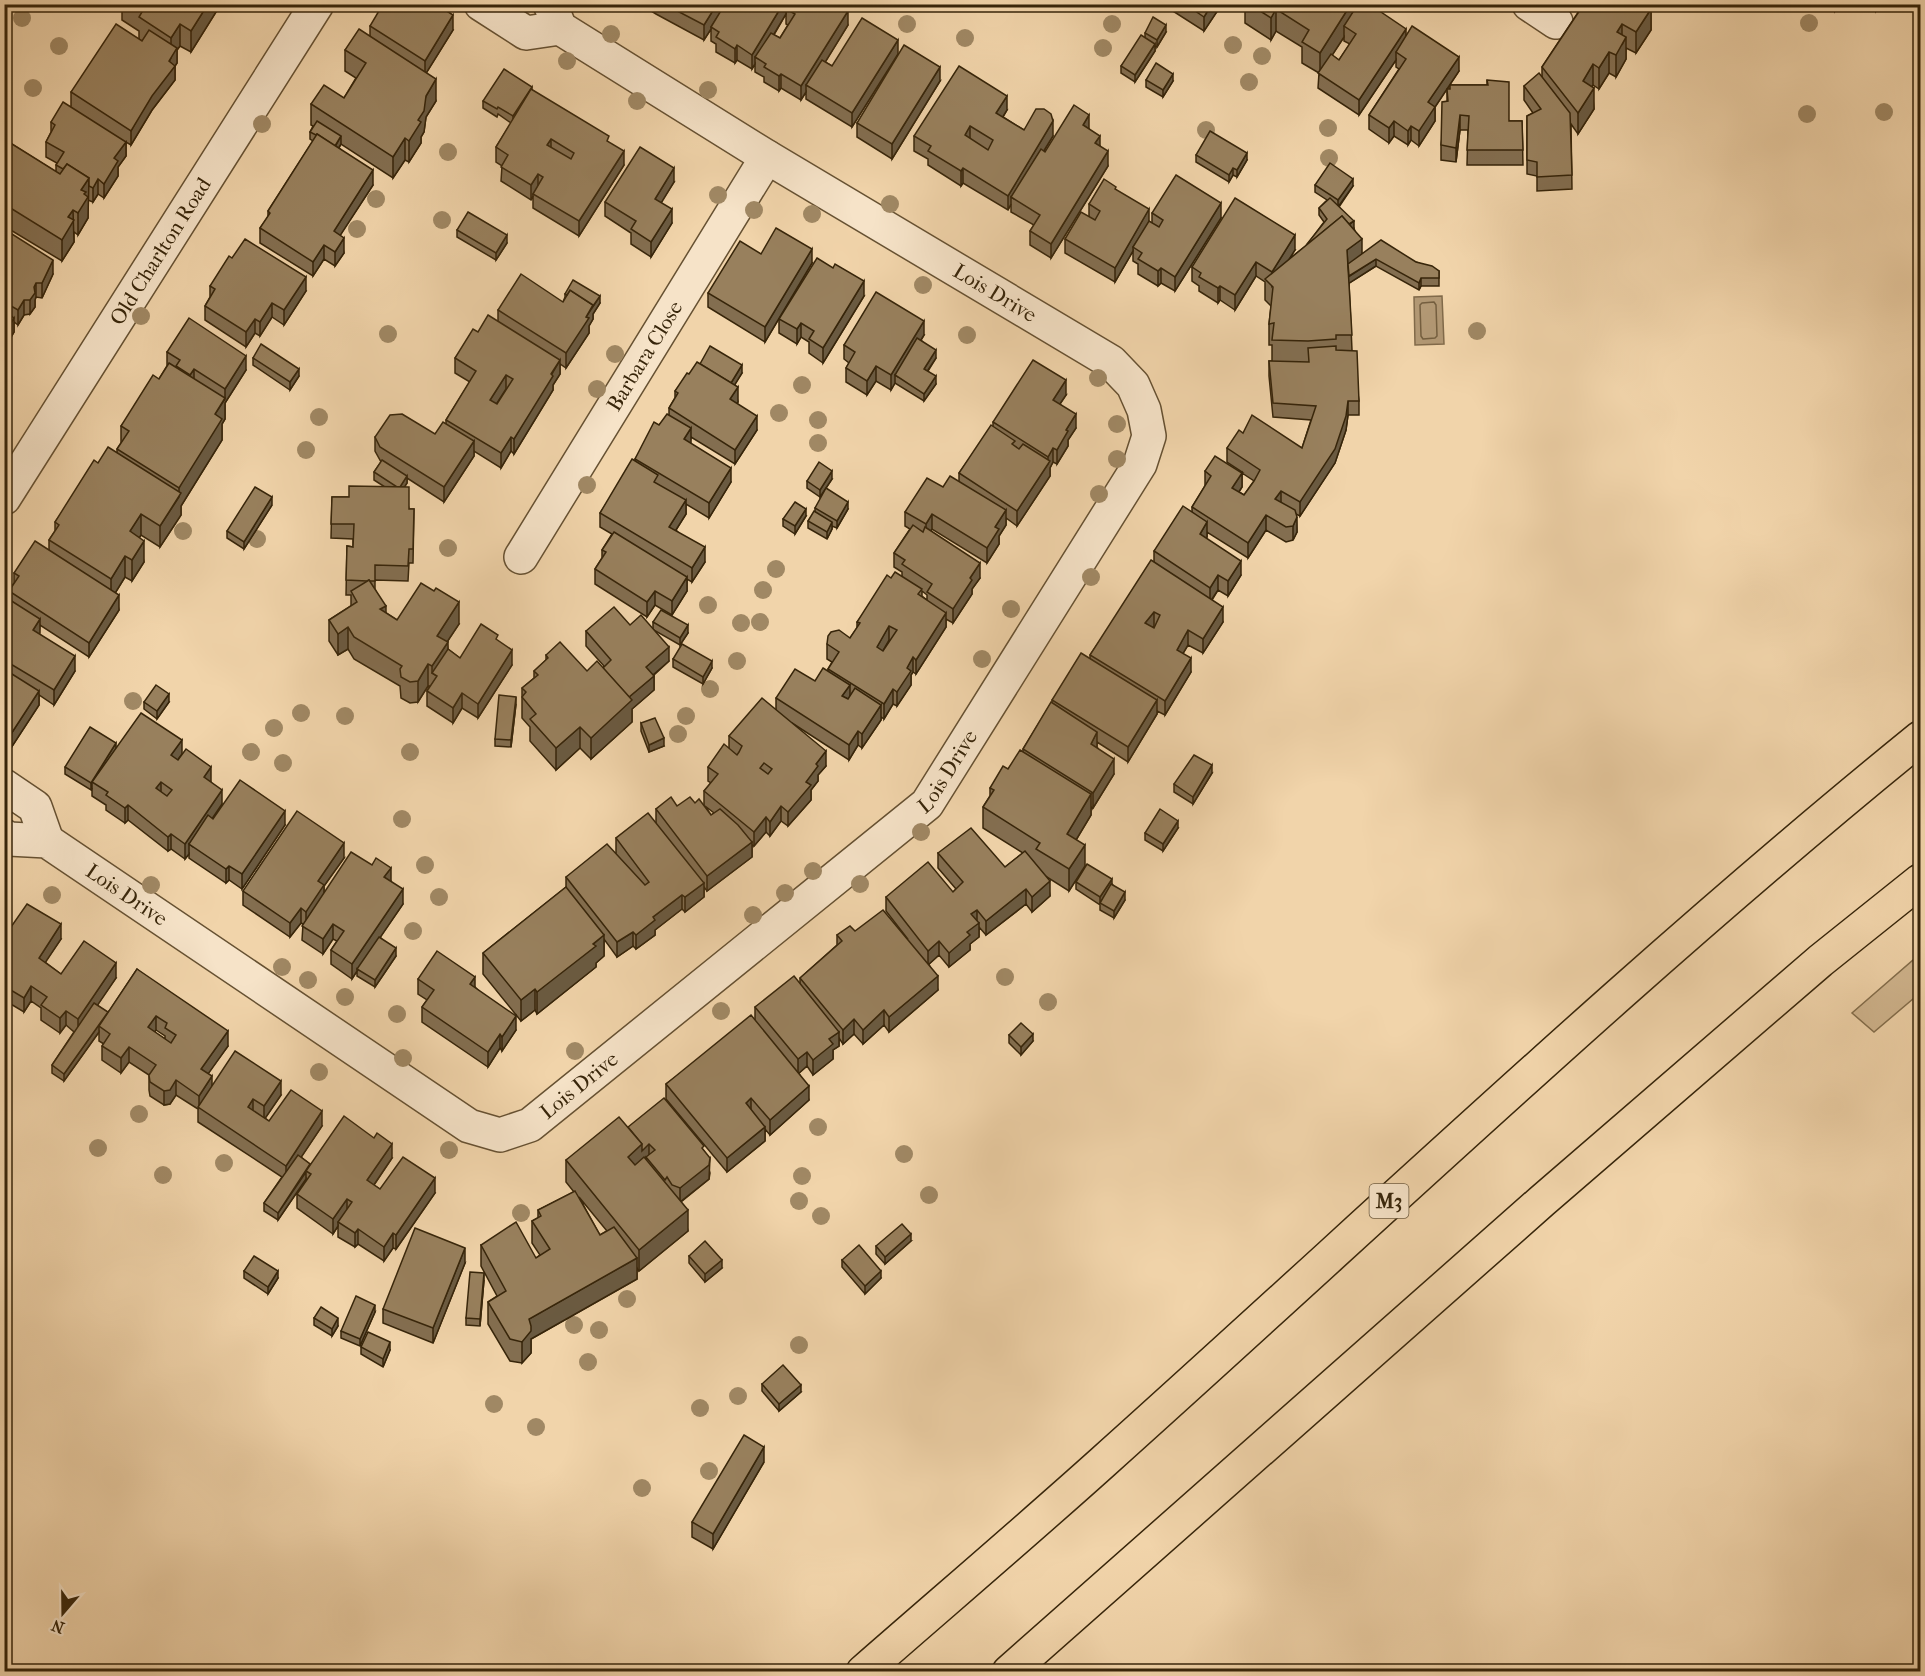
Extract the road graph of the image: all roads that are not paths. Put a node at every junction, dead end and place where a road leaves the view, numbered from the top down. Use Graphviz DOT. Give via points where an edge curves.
graph roads {
  1 [pos="316,4"];
  2 [pos="481,4"];
  3 [pos="555,16"];
  4 [pos="767,157"];
  5 [pos="4,498"];
  6 [pos="521,557"];
  7 [pos="1920,738"];
  8 [pos="4,786"];
  9 [pos="4,836"];
  10 [pos="47,841"];
  11 [pos="1920,881"];
  12 [pos="863,1671"];
  13 [pos="1009,1671"];
  1 -- 5 [label="street, Old Charlton Road"];
  2 -- 3 [label="street, Lois Drive" via="526,33"];
  3 -- 4 [label="street, Lois Drive"];
  4 -- 6 [label="street, Barbara Close"];
  4 -- 10 [label="street, Lois Drive" via="1111,362 1133,385 1144,410 1149,436 1140,464 927,804 530,1125 500,1135 469,1126"];
  7 -- 12 [label="highway, M3" via="1620,995 1102,1462"];
  8 -- 10 [label="street" via="35,807"];
  9 -- 10 [label="street" via="9,840"];
  11 -- 13 [label="highway" via="1820,961 1542,1201"];
}
